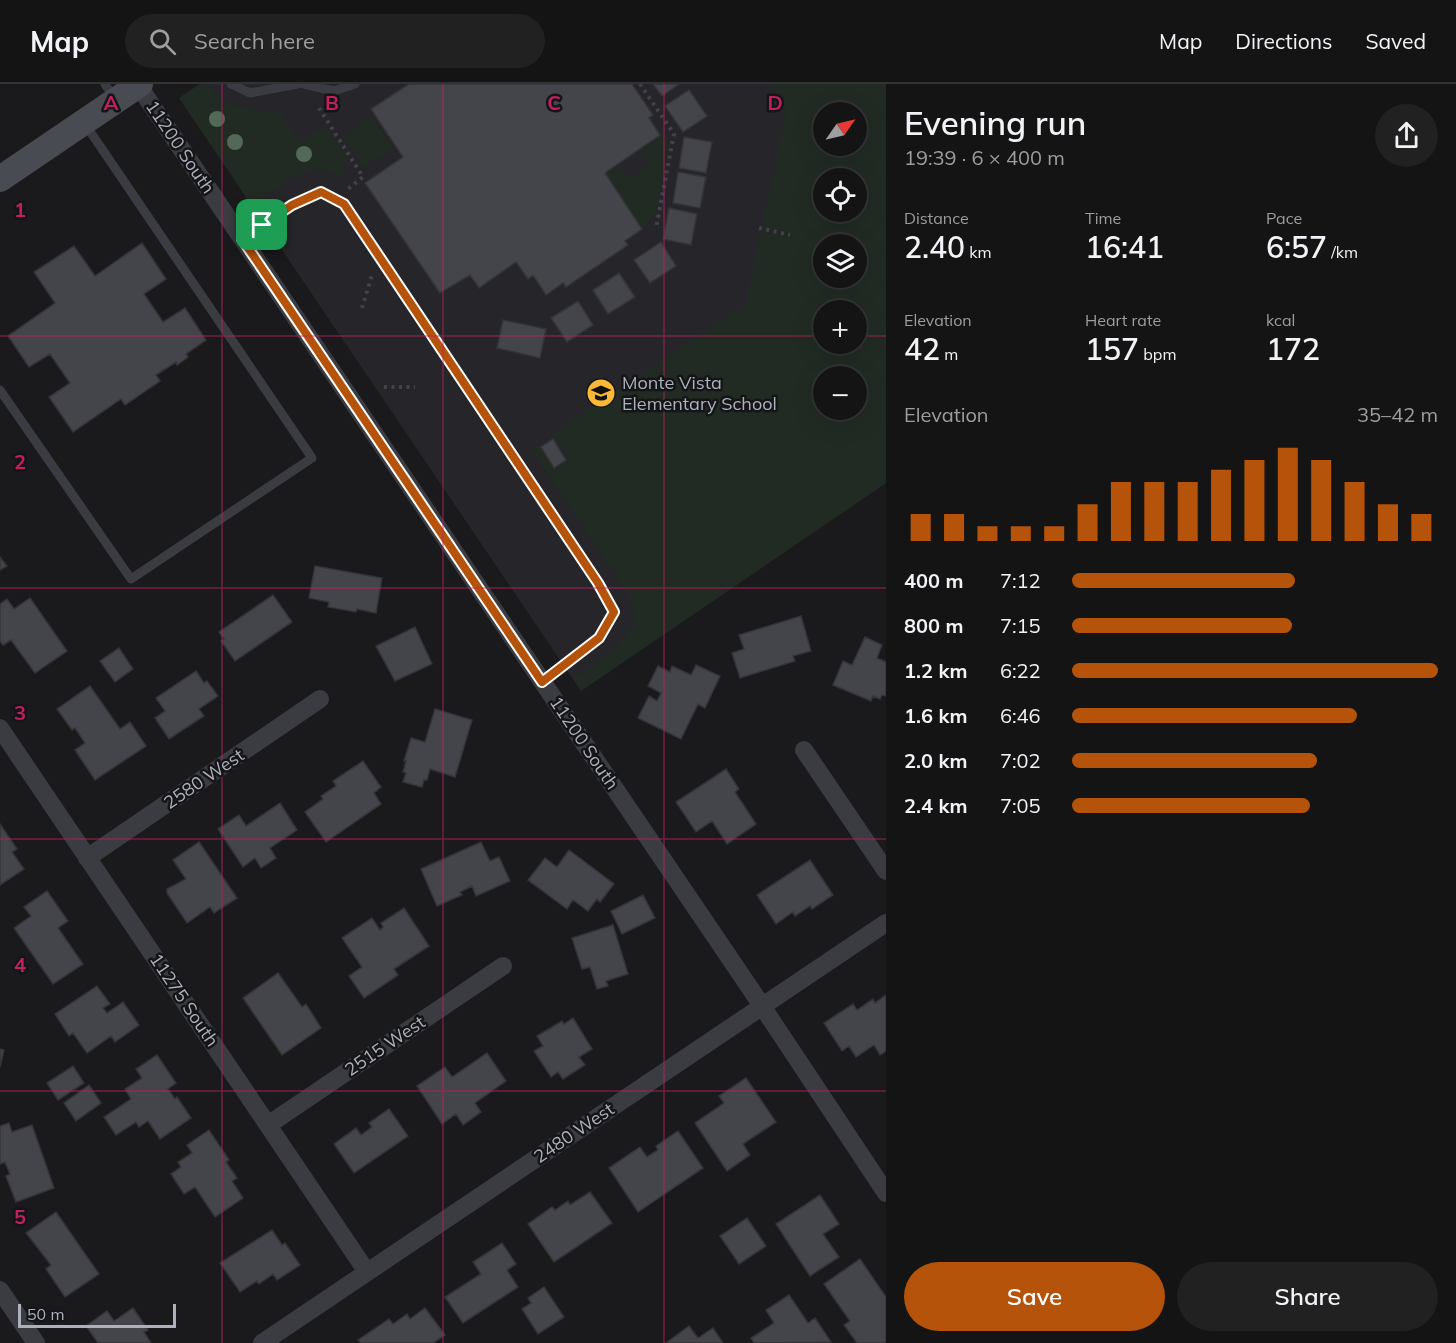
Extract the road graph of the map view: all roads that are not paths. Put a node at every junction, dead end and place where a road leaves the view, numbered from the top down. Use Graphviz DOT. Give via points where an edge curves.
graph roads {
  1 [pos="231,84"];
  2 [pos="298,84"];
  3 [pos="304,84"];
  4 [pos="355,84"];
  5 [pos="139,85"];
  6 [pos="111,92"];
  7 [pos="84,122"];
  8 [pos="0,179"];
  9 [pos="242,239"];
  10 [pos="0,390"];
  11 [pos="542,682"];
  12 [pos="320,699"];
  13 [pos="0,728"];
  14 [pos="804,750"];
  15 [pos="87,858"];
  16 [pos="886,872"];
  17 [pos="886,923"];
  18 [pos="503,966"];
  19 [pos="762,1007"];
  20 [pos="268,1125"];
  21 [pos="886,1193"];
  22 [pos="367,1272"];
  23 [pos="0,1290"];
  24 [pos="36,1343"];
  25 [pos="262,1343"];
  1 -- 2 [label="lane" via="250,93"];
  3 -- 4 [label="lane" via="333,91"];
  5 -- 6 [label="main road"];
  5 -- 9 [label="street, 11200 South"];
  6 -- 7 [label="main road"];
  7 -- 8 [label="main road"];
  7 -- 10 [label="lane" via="312,459 131,579"];
  9 -- 11 [label="street, 11200 South"];
  9 -- 11 [label="lane" via="292,205 321,192 344,204 614,612 599,638"];
  11 -- 19 [label="street, 11200 South"];
  12 -- 15 [label="street, 2580 West"];
  13 -- 15 [label="street, 11275 South"];
  14 -- 16 [label="street"];
  15 -- 20 [label="street, 11275 South"];
  17 -- 19 [label="street, 2480 West"];
  18 -- 20 [label="street, 2515 West"];
  19 -- 21 [label="street, 11200 South"];
  19 -- 22 [label="street, 2480 West"];
  20 -- 22 [label="street, 11275 South"];
  22 -- 25 [label="street, 2480 West"];
  23 -- 24 [label="street"];
}
